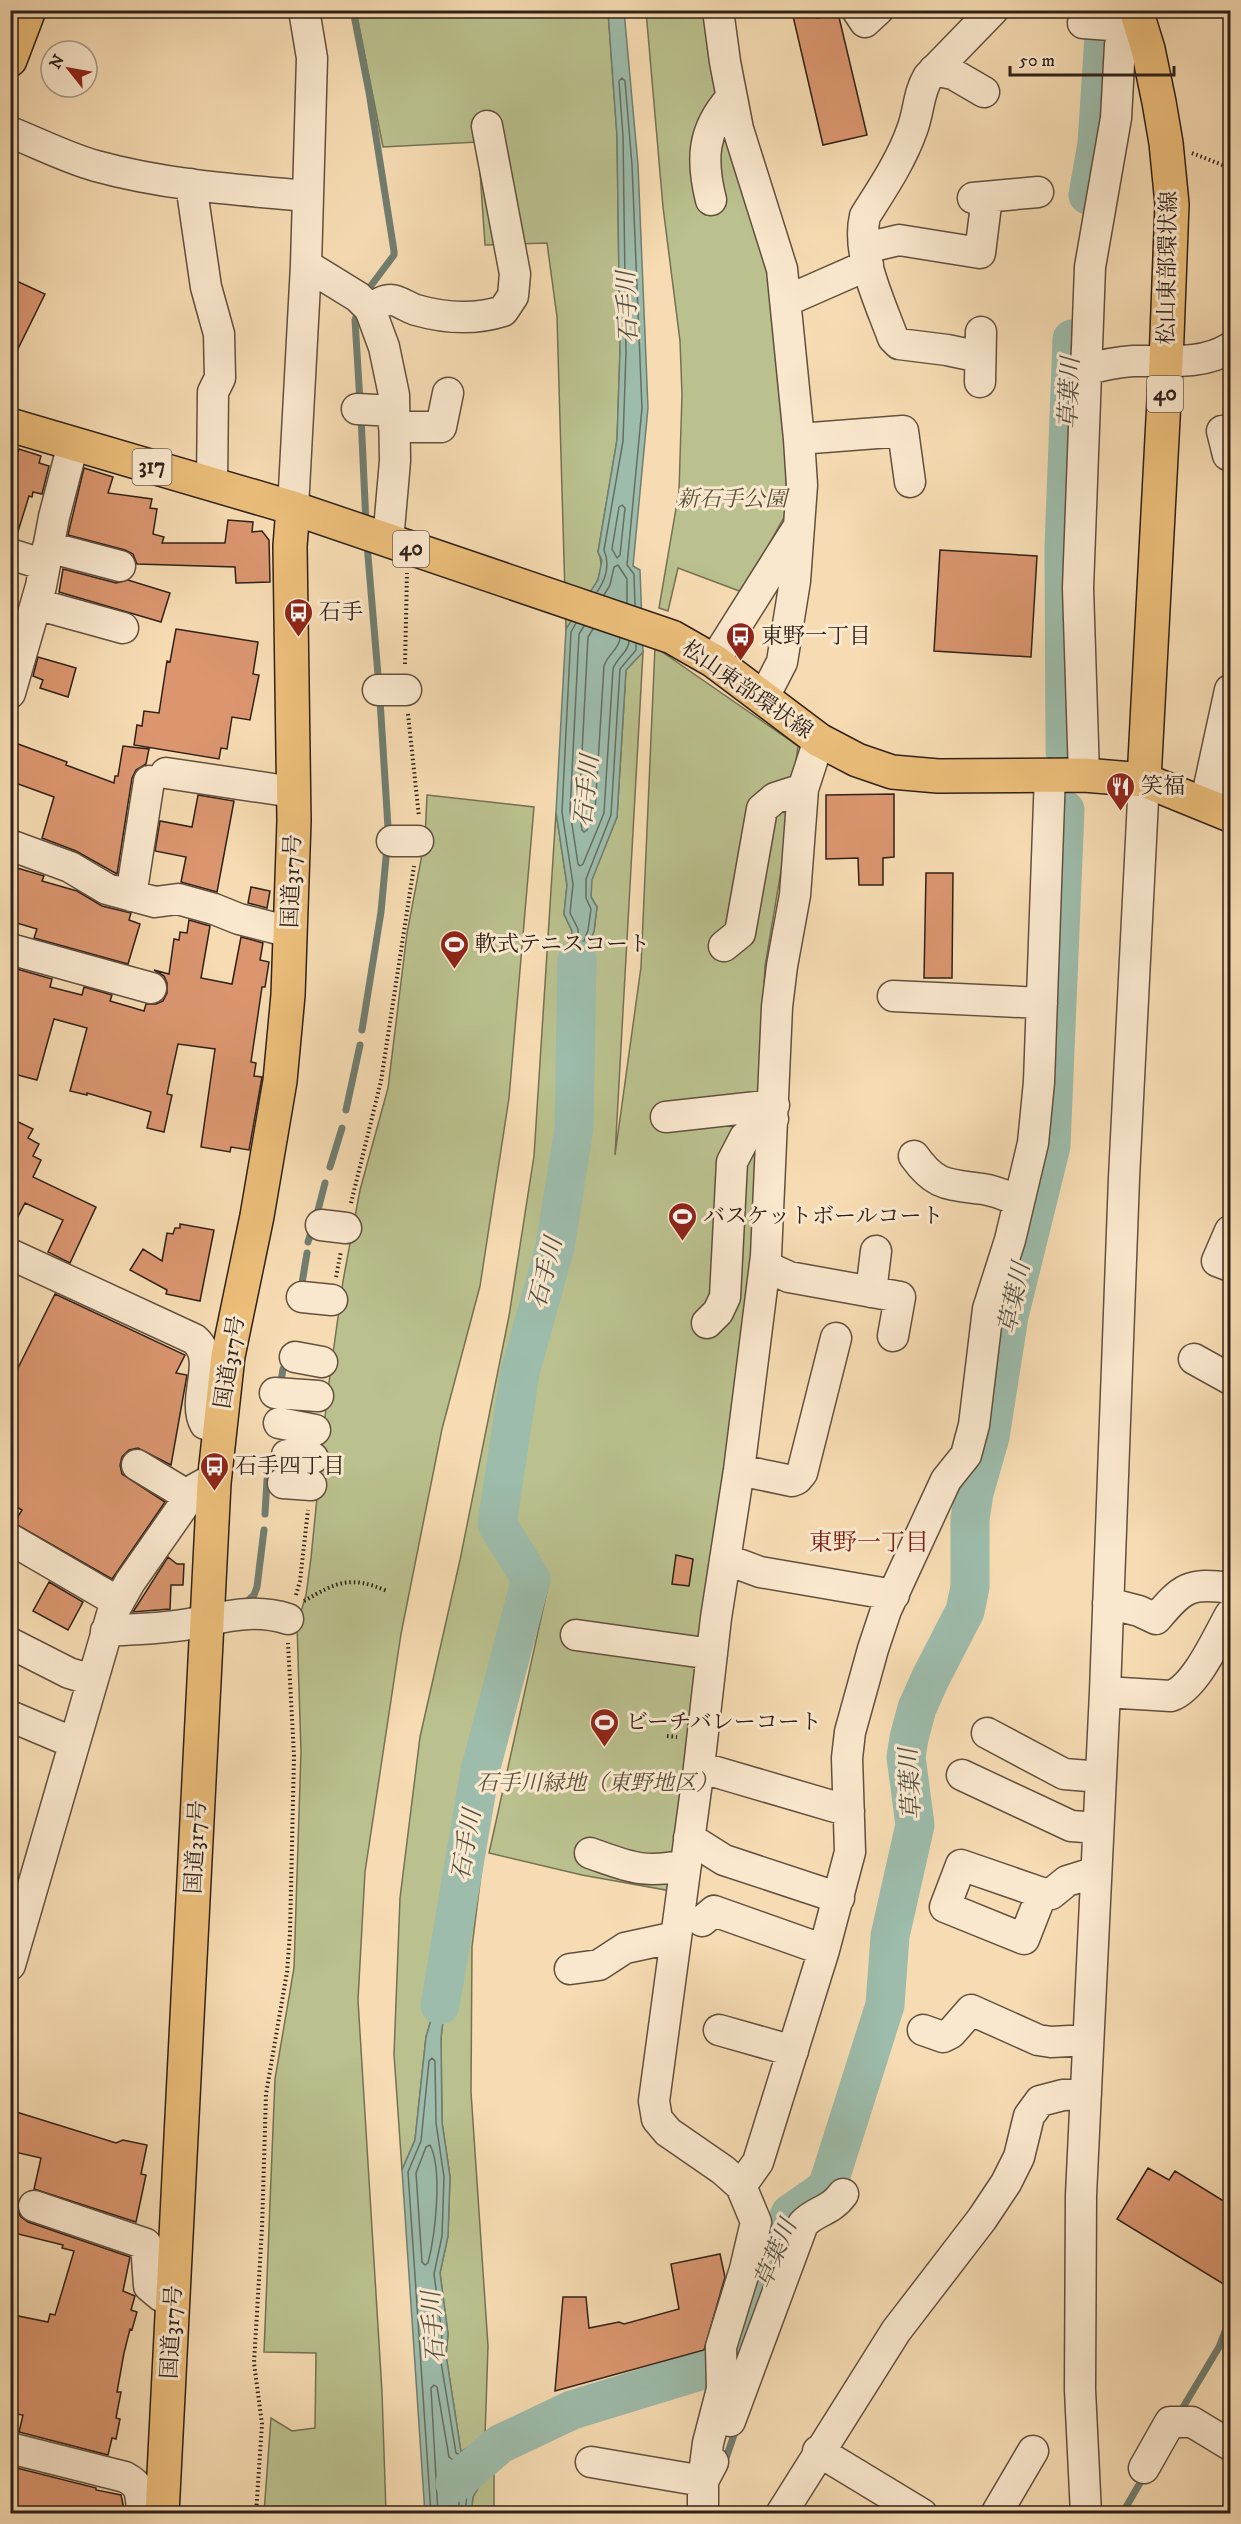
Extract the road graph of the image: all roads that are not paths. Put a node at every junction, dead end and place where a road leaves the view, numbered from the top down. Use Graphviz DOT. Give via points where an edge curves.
graph roads {
  1 [pos="304,10"];
  2 [pos="718,10"];
  3 [pos="856,10"];
  4 [pos="878,10"];
  5 [pos="993,10"];
  6 [pos="25,12"];
  7 [pos="1129,16"];
  8 [pos="1083,23"];
  9 [pos="10,60"];
  10 [pos="934,70"];
  11 [pos="984,92"];
  12 [pos="731,98"];
  13 [pos="487,126"];
  14 [pos="10,132"];
  15 [pos="191,184"];
  16 [pos="1038,192"];
  17 [pos="308,196"];
  18 [pos="711,200"];
  19 [pos="867,256"];
  20 [pos="306,265"];
  21 [pos="786,302"];
  22 [pos="370,309"];
  23 [pos="1230,348"];
  24 [pos="980,357"];
  25 [pos="1166,362"];
  26 [pos="1086,370"];
  27 [pos="448,393"];
  28 [pos="357,409"];
  29 [pos="394,419"];
  30 [pos="10,424"];
  31 [pos="799,439"];
  32 [pos="74,444"];
  33 [pos="910,482"];
  34 [pos="212,485"];
  35 [pos="293,508"];
  36 [pos="800,525"];
  37 [pos="399,545"];
  38 [pos="10,554"];
  39 [pos="46,556"];
  40 [pos="120,566"];
  41 [pos="36,604"];
  42 [pos="123,628"];
  43 [pos="714,661"];
  44 [pos="13,676"];
  45 [pos="1230,690"];
  46 [pos="764,697"];
  47 [pos="819,740"];
  48 [pos="1050,774"];
  49 [pos="1084,775"];
  50 [pos="1144,780"];
  51 [pos="802,789"];
  52 [pos="293,792"];
  53 [pos="1217,810"];
  54 [pos="10,845"];
  55 [pos="131,896"];
  56 [pos="290,932"];
  57 [pos="724,946"];
  58 [pos="10,949"];
  59 [pos="152,988"];
  60 [pos="900,1004"];
  61 [pos="1042,1004"];
  62 [pos="774,1112"];
  63 [pos="666,1117"];
  64 [pos="914,1155"];
  65 [pos="1019,1201"];
  66 [pos="1230,1231"];
  67 [pos="876,1251"];
  68 [pos="10,1254"];
  69 [pos="765,1266"];
  70 [pos="1230,1266"];
  71 [pos="871,1292"];
  72 [pos="302,1297"];
  73 [pos="332,1300"];
  74 [pos="707,1323"];
  75 [pos="893,1336"];
  76 [pos="836,1338"];
  77 [pos="1194,1359"];
  78 [pos="1230,1379"];
  79 [pos="274,1393"];
  80 [pos="318,1396"];
  81 [pos="279,1423"];
  82 [pos="220,1426"];
  83 [pos="302,1462"];
  84 [pos="137,1465"];
  85 [pos="739,1470"];
  86 [pos="202,1490"];
  87 [pos="10,1539"];
  88 [pos="725,1559"];
  89 [pos="894,1595"];
  90 [pos="118,1602"];
  91 [pos="1108,1603"];
  92 [pos="1230,1610"];
  93 [pos="290,1613"];
  94 [pos="207,1619"];
  95 [pos="106,1631"];
  96 [pos="576,1635"];
  97 [pos="10,1643"];
  98 [pos="712,1654"];
  99 [pos="92,1680"];
  100 [pos="1105,1692"];
  101 [pos="10,1716"];
  102 [pos="74,1743"];
  103 [pos="699,1767"];
  104 [pos="1101,1777"];
  105 [pos="849,1811"];
  106 [pos="1098,1828"];
  107 [pos="687,1852"];
  108 [pos="590,1853"];
  109 [pos="1096,1872"];
  110 [pos="1042,1893"];
  111 [pos="839,1898"];
  112 [pos="20,1899"];
  113 [pos="702,1921"];
  114 [pos="676,1936"];
  115 [pos="824,1950"];
  116 [pos="12,1958"];
  117 [pos="570,1968"];
  118 [pos="719,2030"];
  119 [pos="923,2030"];
  120 [pos="1089,2040"];
  121 [pos="793,2051"];
  122 [pos="1086,2094"];
  123 [pos="741,2186"];
  124 [pos="843,2194"];
  125 [pos="34,2206"];
  126 [pos="777,2236"];
  127 [pos="174,2296"];
  128 [pos="1230,2445"];
  129 [pos="10,2448"];
  130 [pos="818,2451"];
  131 [pos="1033,2451"];
  132 [pos="591,2462"];
  133 [pos="1144,2468"];
  134 [pos="704,2481"];
  135 [pos="143,2514"];
  136 [pos="162,2514"];
  137 [pos="703,2514"];
  138 [pos="781,2514"];
  139 [pos="922,2514"];
  140 [pos="996,2514"];
  141 [pos="1086,2514"];
  1 -- 17 [label="street" via="312,58"];
  2 -- 12 [label="street"];
  3 -- 4 [label="street" via="865,22"];
  5 -- 10 [label="street"];
  6 -- 9 [label="main road"];
  7 -- 8 [label="street"];
  7 -- 25 [label="main road, 松山東部環状線 / 40" via="1148,49 1166,143 1172,204"];
  7 -- 26 [label="street" via="1120,45 1116,118 1090,267"];
  10 -- 11 [label="street" via="953,74"];
  10 -- 19 [label="street" via="922,86 913,127 900,158 865,216 862,229"];
  12 -- 18 [label="street" via="706,141 704,173"];
  12 -- 21 [label="street" via="782,269"];
  13 -- 22 [label="street" via="515,274 513,296 503,311 488,316 438,317 393,300"];
  14 -- 15 [label="street" via="93,165"];
  15 -- 17 [label="street"];
  15 -- 34 [label="street" via="206,287 219,334 220,378 213,392"];
  16 -- 19 [label="street" via="980,197 980,253 899,240"];
  17 -- 20 [label="street"];
  19 -- 21 [label="street"];
  19 -- 24 [label="street" via="871,282 898,344"];
  20 -- 22 [label="street" via="358,297"];
  20 -- 35 [label="street"];
  21 -- 31 [label="street"];
  22 -- 29 [label="street" via="384,347 394,395"];
  23 -- 25 [label="street" via="1219,356"];
  25 -- 26 [label="street" via="1109,363"];
  25 -- 50 [label="main road, 松山東部環状線 / 40"];
  26 -- 49 [label="street" via="1078,588"];
  27 -- 29 [label="street" via="441,427"];
  28 -- 29 [label="street"];
  29 -- 37 [label="street"];
  30 -- 32 [label="main road, 317"];
  31 -- 33 [label="street" via="903,430"];
  31 -- 36 [label="street"];
  32 -- 34 [label="main road, 317"];
  32 -- 39 [label="street"];
  34 -- 35 [label="main road, 317"];
  35 -- 37 [label="main road, 松山東部環状線 / 40"];
  35 -- 52 [label="main road, 国道317号"];
  36 -- 43 [label="street"];
  36 -- 46 [label="street" via="782,662"];
  37 -- 43 [label="main road, 松山東部環状線 / 40" via="659,632"];
  38 -- 39 [label="street"];
  39 -- 40 [label="street"];
  39 -- 41 [label="street"];
  41 -- 42 [label="street"];
  41 -- 44 [label="street"];
  43 -- 46 [label="main road, 松山東部環状線 / 40"];
  45 -- 53 [label="street"];
  46 -- 47 [label="main road, 松山東部環状線 / 40"];
  47 -- 48 [label="main road, 松山東部環状線 / 40" via="857,760 892,772 938,776"];
  47 -- 51 [label="street"];
  48 -- 49 [label="main road, 松山東部環状線 / 40"];
  48 -- 61 [label="street"];
  49 -- 50 [label="main road, 松山東部環状線 / 40"];
  50 -- 53 [label="main road, 松山東部環状線 / 40"];
  50 -- 91 [label="street"];
  51 -- 57 [label="street" via="775,798 762,809 740,933"];
  51 -- 62 [label="street" via="795,895 777,1007"];
  52 -- 55 [label="street" via="157,777"];
  52 -- 56 [label="main road, 国道317号"];
  54 -- 55 [label="street" via="70,867 107,889"];
  55 -- 56 [label="street" via="156,903 178,899"];
  56 -- 82 [label="main road, 国道317号" via="280,1081 228,1356"];
  58 -- 59 [label="street"];
  60 -- 61 [label="street"];
  61 -- 65 [label="street" via="1033,1143"];
  62 -- 63 [label="street"];
  62 -- 69 [label="street"];
  62 -- 74 [label="street" via="745,1137 732,1162 725,1297"];
  64 -- 65 [label="street" via="925,1171 945,1184 991,1191"];
  65 -- 89 [label="street" via="988,1309 974,1425 966,1455 946,1480"];
  66 -- 70 [label="street" via="1218,1261"];
  67 -- 71 [label="street"];
  68 -- 82 [label="street" via="194,1339 202,1346 205,1357 200,1414 204,1424"];
  69 -- 71 [label="street" via="789,1277"];
  69 -- 85 [label="street"];
  71 -- 75 [label="street" via="900,1297"];
  72 -- 73 [label="street"];
  76 -- 85 [label="street" via="802,1473 792,1481"];
  77 -- 78 [label="street"];
  79 -- 80 [label="street"];
  81 -- 83 [label="street"];
  82 -- 86 [label="main road, 国道317号"];
  84 -- 86 [label="street"];
  85 -- 88 [label="street"];
  86 -- 90 [label="street"];
  86 -- 94 [label="main road, 国道317号"];
  87 -- 90 [label="street"];
  88 -- 89 [label="street" via="760,1572"];
  88 -- 98 [label="street"];
  89 -- 105 [label="street" via="873,1648 850,1732"];
  90 -- 95 [label="street"];
  91 -- 92 [label="street" via="1156,1619 1184,1590 1197,1585"];
  91 -- 100 [label="street"];
  92 -- 100 [label="street" via="1181,1692 1171,1696"];
  93 -- 94 [label="street"];
  94 -- 95 [label="street"];
  94 -- 127 [label="main road, 国道317号"];
  95 -- 99 [label="street"];
  96 -- 98 [label="street"];
  97 -- 99 [label="street" via="69,1673"];
  98 -- 103 [label="street"];
  99 -- 102 [label="street"];
  100 -- 104 [label="street"];
  101 -- 102 [label="street"];
  102 -- 112 [label="street"];
  103 -- 105 [label="street"];
  103 -- 107 [label="street"];
  104 -- 106 [label="street"];
  104 -- 106 [label="street" via="1064,1774 981,1744 1071,1826"];
  105 -- 111 [label="street" via="850,1852"];
  106 -- 109 [label="street"];
  107 -- 108 [label="street" via="659,1871 637,1869"];
  107 -- 111 [label="street" via="724,1860"];
  107 -- 114 [label="street"];
  109 -- 110 [label="street" via="1067,1881 1051,1894"];
  109 -- 120 [label="street"];
  111 -- 115 [label="street"];
  112 -- 116 [label="street"];
  113 -- 115 [label="street" via="714,1911"];
  114 -- 117 [label="street" via="625,1948 599,1965"];
  114 -- 123 [label="street" via="654,2102 657,2119 668,2132"];
  115 -- 121 [label="street"];
  118 -- 121 [label="street"];
  119 -- 120 [label="street" via="943,2037 971,2010 1038,2040"];
  120 -- 122 [label="street"];
  121 -- 123 [label="street" via="758,2162"];
  122 -- 130 [label="street" via="1040,2101 1029,2116 1019,2157 1006,2183 896,2331"];
  122 -- 141 [label="street" via="1080,2390"];
  123 -- 126 [label="street"];
  124 -- 126 [label="street" via="830,2209"];
  125 -- 127 [label="street" via="146,2244 149,2286 161,2296"];
  126 -- 134 [label="street" via="721,2446"];
  126 -- 134 [label="street" via="745,2269 721,2347 722,2389 708,2443"];
  127 -- 136 [label="main road, 国道317号"];
  128 -- 133 [label="street" via="1192,2422 1170,2422"];
  129 -- 135 [label="street" via="130,2480 140,2491"];
  130 -- 138 [label="street"];
  130 -- 139 [label="street"];
  131 -- 140 [label="street"];
  132 -- 134 [label="street"];
  134 -- 137 [label="street"];
}
